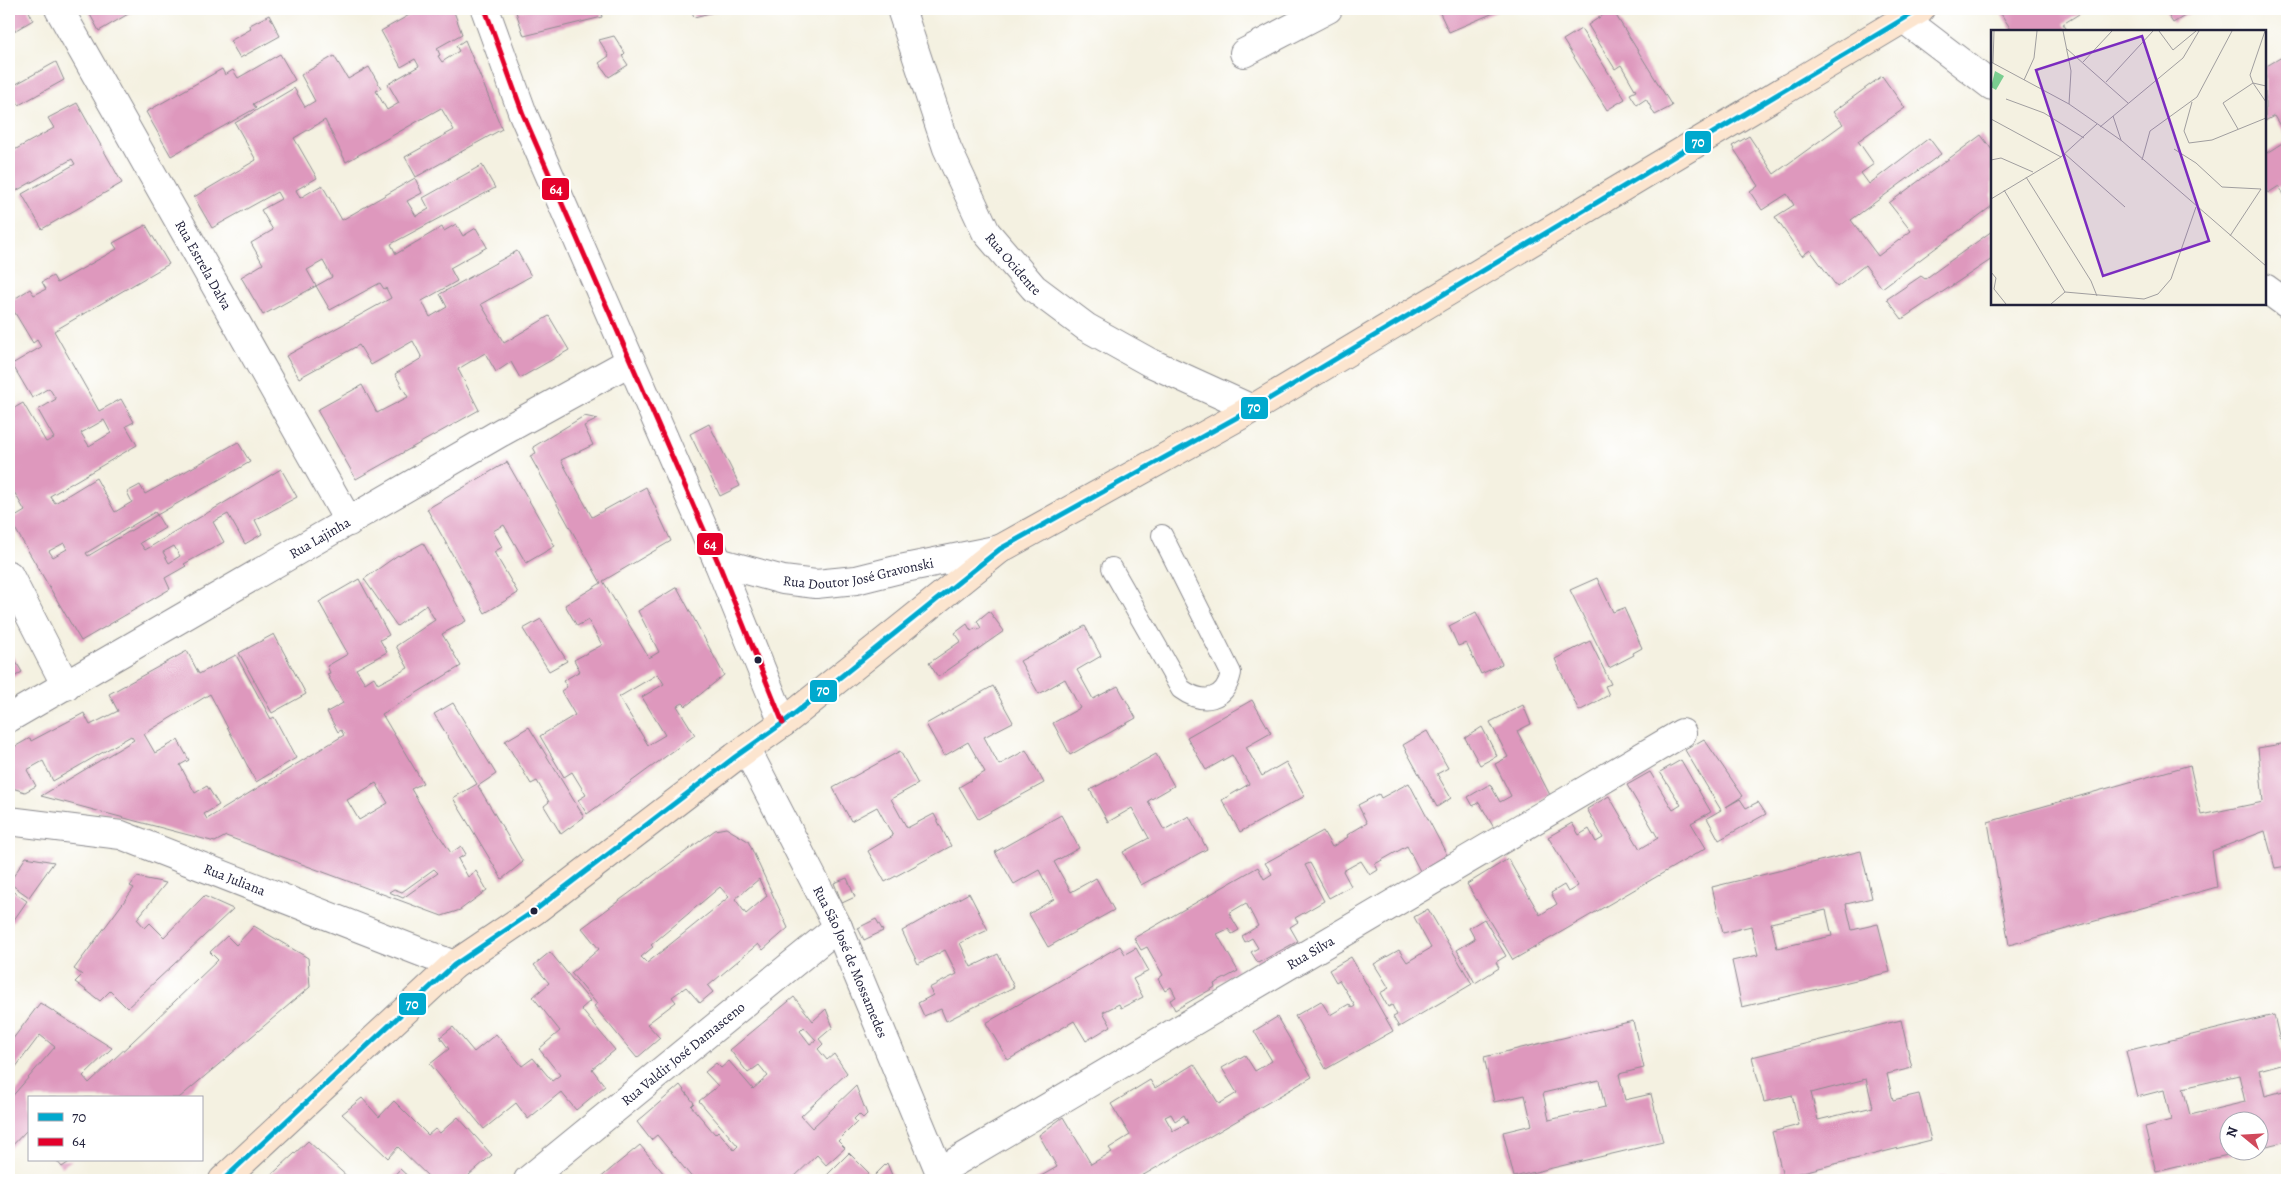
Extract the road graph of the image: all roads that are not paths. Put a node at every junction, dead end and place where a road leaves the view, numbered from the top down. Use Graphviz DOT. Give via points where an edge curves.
graph roads {
  1 [pos="59,9"];
  2 [pos="485,9"];
  3 [pos="901,9"];
  4 [pos="1328,9"];
  5 [pos="1912,14"];
  6 [pos="1244,53"];
  7 [pos="1991,85"];
  8 [pos="2266,289"];
  9 [pos="2287,304"];
  10 [pos="631,361"];
  11 [pos="1252,409"];
  12 [pos="349,522"];
  13 [pos="1162,535"];
  14 [pos="1000,549"];
  15 [pos="718,562"];
  16 [pos="1112,568"];
  17 [pos="9,575"];
  18 [pos="66,686"];
  19 [pos="9,718"];
  20 [pos="782,723"];
  21 [pos="1682,733"];
  22 [pos="747,750"];
  23 [pos="9,821"];
  24 [pos="838,927"];
  25 [pos="454,965"];
  26 [pos="941,1176"];
  27 [pos="223,1180"];
  28 [pos="528,1180"];
  1 -- 12 [label="street, Rua Estrela Dalva"];
  2 -- 10 [label="street" via="523,114"];
  3 -- 11 [label="street, Rua Ocidente" via="947,148 986,232 1034,288 1086,327 1141,358"];
  4 -- 6 [label="street"];
  5 -- 7 [label="street"];
  5 -- 11 [label="street, Rua Doutor José Gravonski"];
  8 -- 9 [label="street"];
  10 -- 12 [label="street, Rua Lajinha"];
  10 -- 15 [label="street"];
  11 -- 14 [label="street, Rua Doutor José Gravonski"];
  12 -- 18 [label="street, Rua Lajinha"];
  13 -- 16 [label="lane" via="1231,673 1228,687 1217,696 1200,699 1181,689"];
  14 -- 15 [label="street, Rua Doutor José Gravonski" via="856,580 816,584 782,580"];
  14 -- 20 [label="street, Rua Doutor José Gravonski"];
  15 -- 20 [label="street"];
  17 -- 18 [label="street"];
  18 -- 19 [label="street, Rua Lajinha"];
  20 -- 22 [label="street, Rua Doutor José Gravonski"];
  21 -- 26 [label="street, Rua Silva"];
  22 -- 24 [label="street, Rua São José de Mossamedes"];
  22 -- 25 [label="street, Rua Doutor José Gravonski" via="534,911"];
  23 -- 25 [label="street, Rua Juliana" via="121,835"];
  24 -- 26 [label="street, Rua São José de Mossamedes"];
  24 -- 28 [label="street, Rua Valdir José Damasceno"];
  25 -- 27 [label="street, Rua Doutor José Gravonski"];
}
